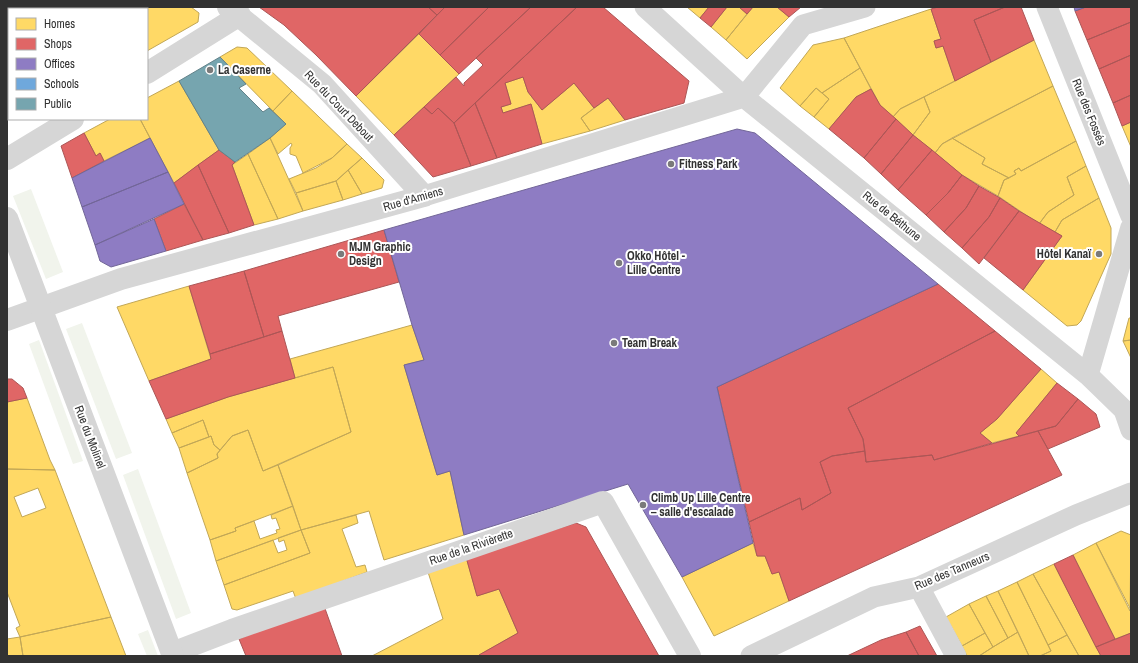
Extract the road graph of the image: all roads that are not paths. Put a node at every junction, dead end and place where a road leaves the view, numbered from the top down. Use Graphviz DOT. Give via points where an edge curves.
graph roads {
  1 [pos="645,7"];
  2 [pos="865,7"];
  3 [pos="1047,7"];
  4 [pos="234,11"];
  5 [pos="148,72"];
  6 [pos="744,97"];
  7 [pos="71,120"];
  8 [pos="7,159"];
  9 [pos="424,196"];
  10 [pos="1131,216"];
  11 [pos="7,218"];
  12 [pos="1131,227"];
  13 [pos="40,307"];
  14 [pos="7,320"];
  15 [pos="1088,375"];
  16 [pos="1131,430"];
  17 [pos="1131,493"];
  18 [pos="919,586"];
  19 [pos="172,654"];
  20 [pos="690,656"];
  21 [pos="751,656"];
  22 [pos="956,656"];
  1 -- 6 [label="street, Rue de Béthune"];
  2 -- 6 [label="street" via="803,26"];
  3 -- 10 [label="street, Rue des Fossés"];
  4 -- 5 [label="street"];
  4 -- 9 [label="street, Rue du Court Debout" via="322,84"];
  6 -- 9 [label="street, Rue d'Amiens"];
  6 -- 15 [label="street, Rue de Béthune"];
  7 -- 8 [label="street"];
  9 -- 13 [label="street, Rue d'Amiens" via="121,279"];
  11 -- 13 [label="street, Rue du Molinel"];
  12 -- 15 [label="street"];
  13 -- 14 [label="street, Rue d'Amiens"];
  13 -- 19 [label="street, Rue du Molinel"];
  15 -- 16 [label="street, Rue de Béthune" via="1124,410"];
  17 -- 18 [label="street, Rue des Tanneurs"];
  18 -- 21 [label="street, Rue des Tanneurs" via="874,597"];
  18 -- 22 [label="street"];
  19 -- 20 [label="street, Rue de la Rivièrette" via="240,627 603,502"];
}
